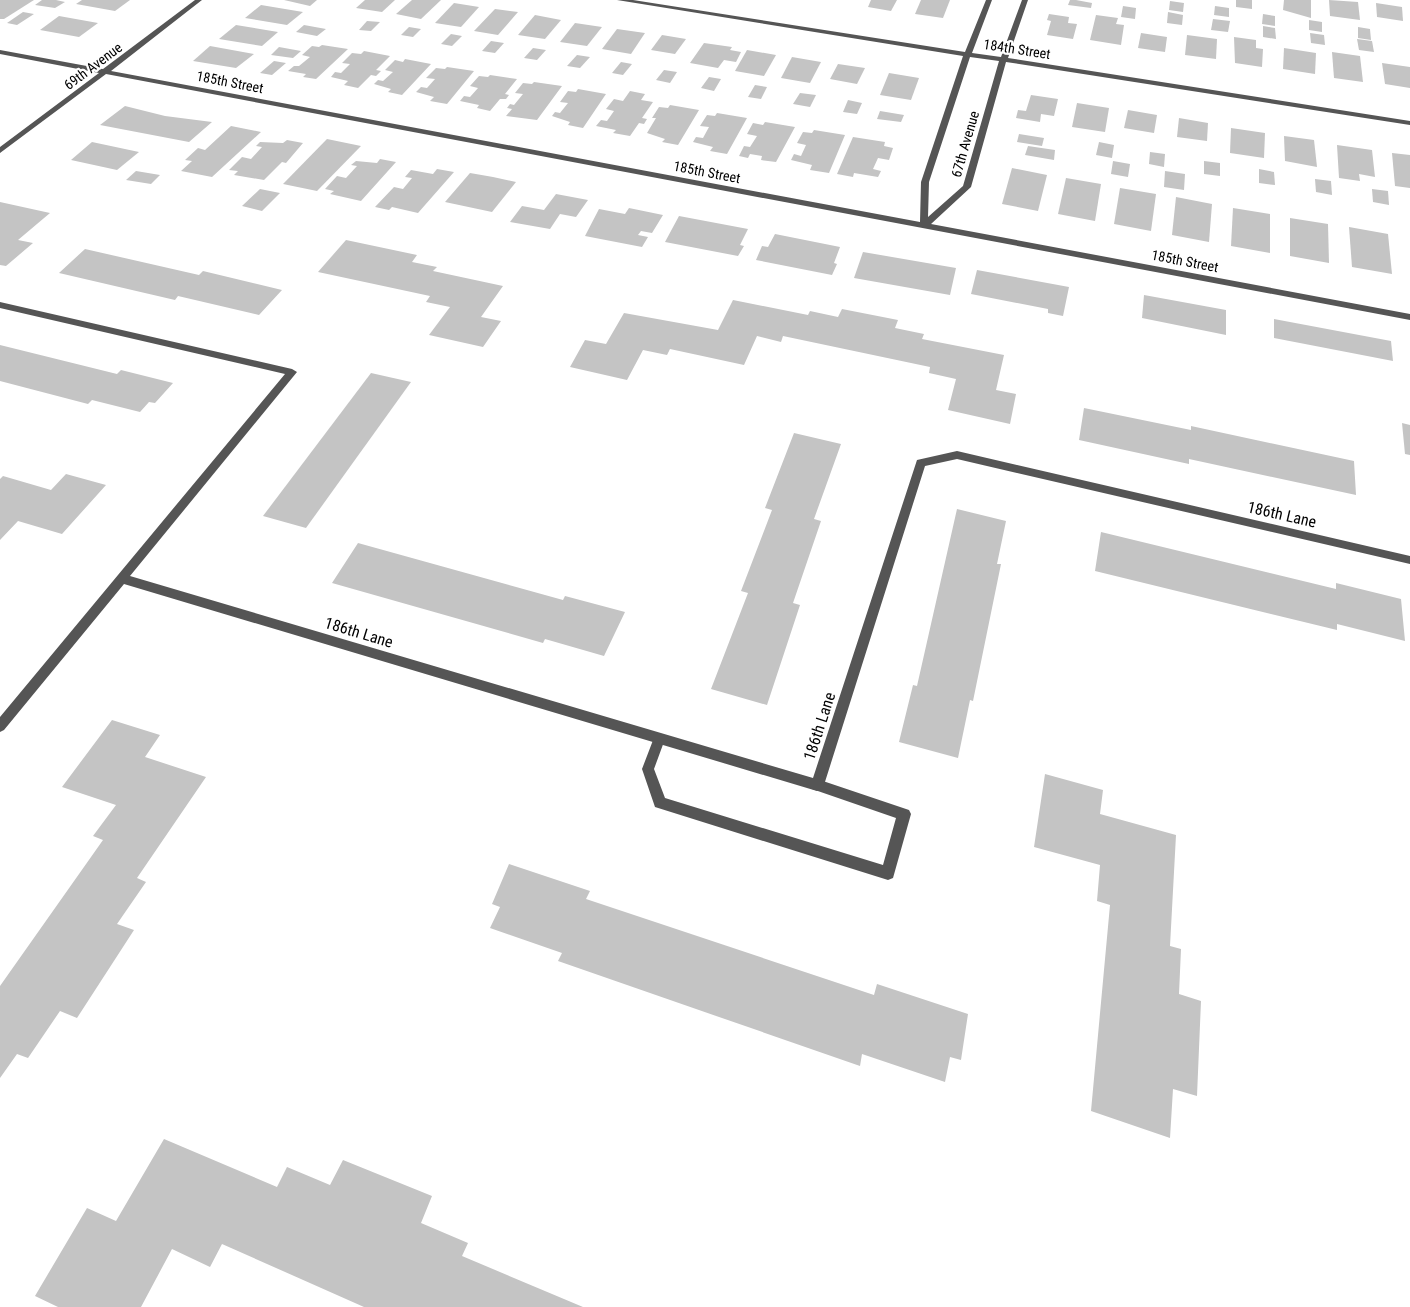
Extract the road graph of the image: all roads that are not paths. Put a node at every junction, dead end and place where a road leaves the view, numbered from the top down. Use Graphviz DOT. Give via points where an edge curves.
graph roads {
  1 [pos="199,0"];
  2 [pos="620,0"];
  3 [pos="989,0"];
  4 [pos="1024,0"];
  5 [pos="0,52"];
  6 [pos="967,55"];
  7 [pos="1003,61"];
  8 [pos="104,72"];
  9 [pos="1410,123"];
  10 [pos="0,151"];
  11 [pos="924,226"];
  12 [pos="0,305"];
  13 [pos="1410,317"];
  14 [pos="1410,560"];
  15 [pos="121,578"];
  16 [pos="0,726"];
  17 [pos="659,739"];
  18 [pos="817,785"];
  1 -- 8 [label="street, 69th Avenue"];
  2 -- 6 [label="street, 184th Street"];
  3 -- 6 [label="street, 67th Avenue"];
  4 -- 7 [label="street, 67th Avenue"];
  5 -- 8 [label="street, 185th Street"];
  6 -- 7 [label="street, 184th Street"];
  6 -- 11 [label="street, 67th Avenue" via="925,182"];
  7 -- 9 [label="street, 184th Street"];
  7 -- 11 [label="street, 67th Avenue" via="967,187"];
  8 -- 10 [label="street, 69th Avenue"];
  8 -- 11 [label="street, 185th Street"];
  11 -- 13 [label="street, 185th Street"];
  12 -- 15 [label="street" via="292,372"];
  14 -- 18 [label="street, 186th Lane" via="957,455 921,463"];
  15 -- 16 [label="street"];
  15 -- 17 [label="street, 186th Lane"];
  17 -- 18 [label="street, 186th Lane"];
  17 -- 18 [label="street" via="648,769 660,803 888,873 904,814"];
}
